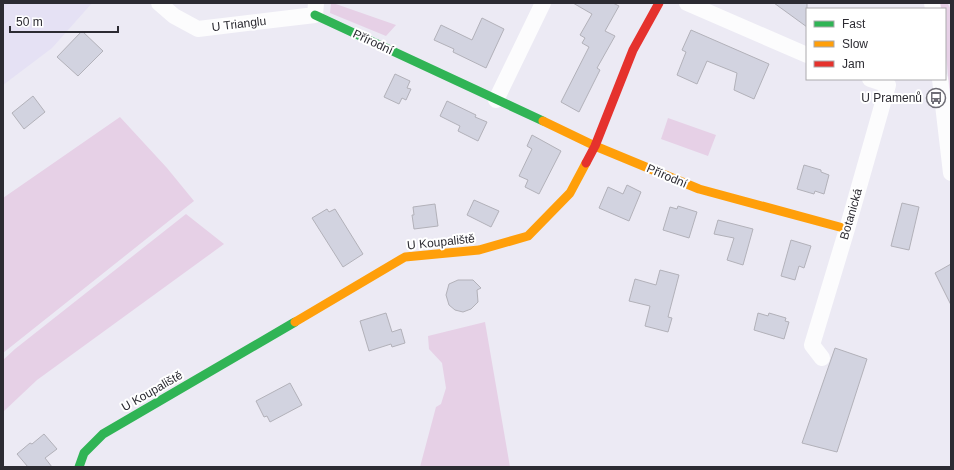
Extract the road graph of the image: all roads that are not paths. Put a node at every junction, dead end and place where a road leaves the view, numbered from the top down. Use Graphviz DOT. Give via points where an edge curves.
graph roads {
  1 [pos="159,3"];
  2 [pos="543,3"];
  3 [pos="659,3"];
  4 [pos="687,3"];
  5 [pos="316,9"];
  6 [pos="806,55"];
  7 [pos="873,80"];
  8 [pos="940,80"];
  9 [pos="496,100"];
  10 [pos="595,146"];
  11 [pos="951,172"];
  12 [pos="847,229"];
  13 [pos="822,358"];
  14 [pos="79,467"];
  1 -- 5 [label="street, U Trianglu" via="174,16 198,29"];
  2 -- 9 [label="street"];
  3 -- 10 [label="street, U Koupaliště" via="633,50"];
  4 -- 6 [label="street"];
  5 -- 9 [label="street, Přírodní"];
  7 -- 12 [label="street, Botanická" via="888,85"];
  8 -- 11 [label="street"];
  9 -- 10 [label="street, Přírodní"];
  10 -- 12 [label="street, Přírodní" via="699,189"];
  10 -- 14 [label="street, U Koupaliště" via="570,193 528,236 480,250 405,257 103,434 88,448"];
  12 -- 13 [label="street, Botanická" via="812,345"];
}
